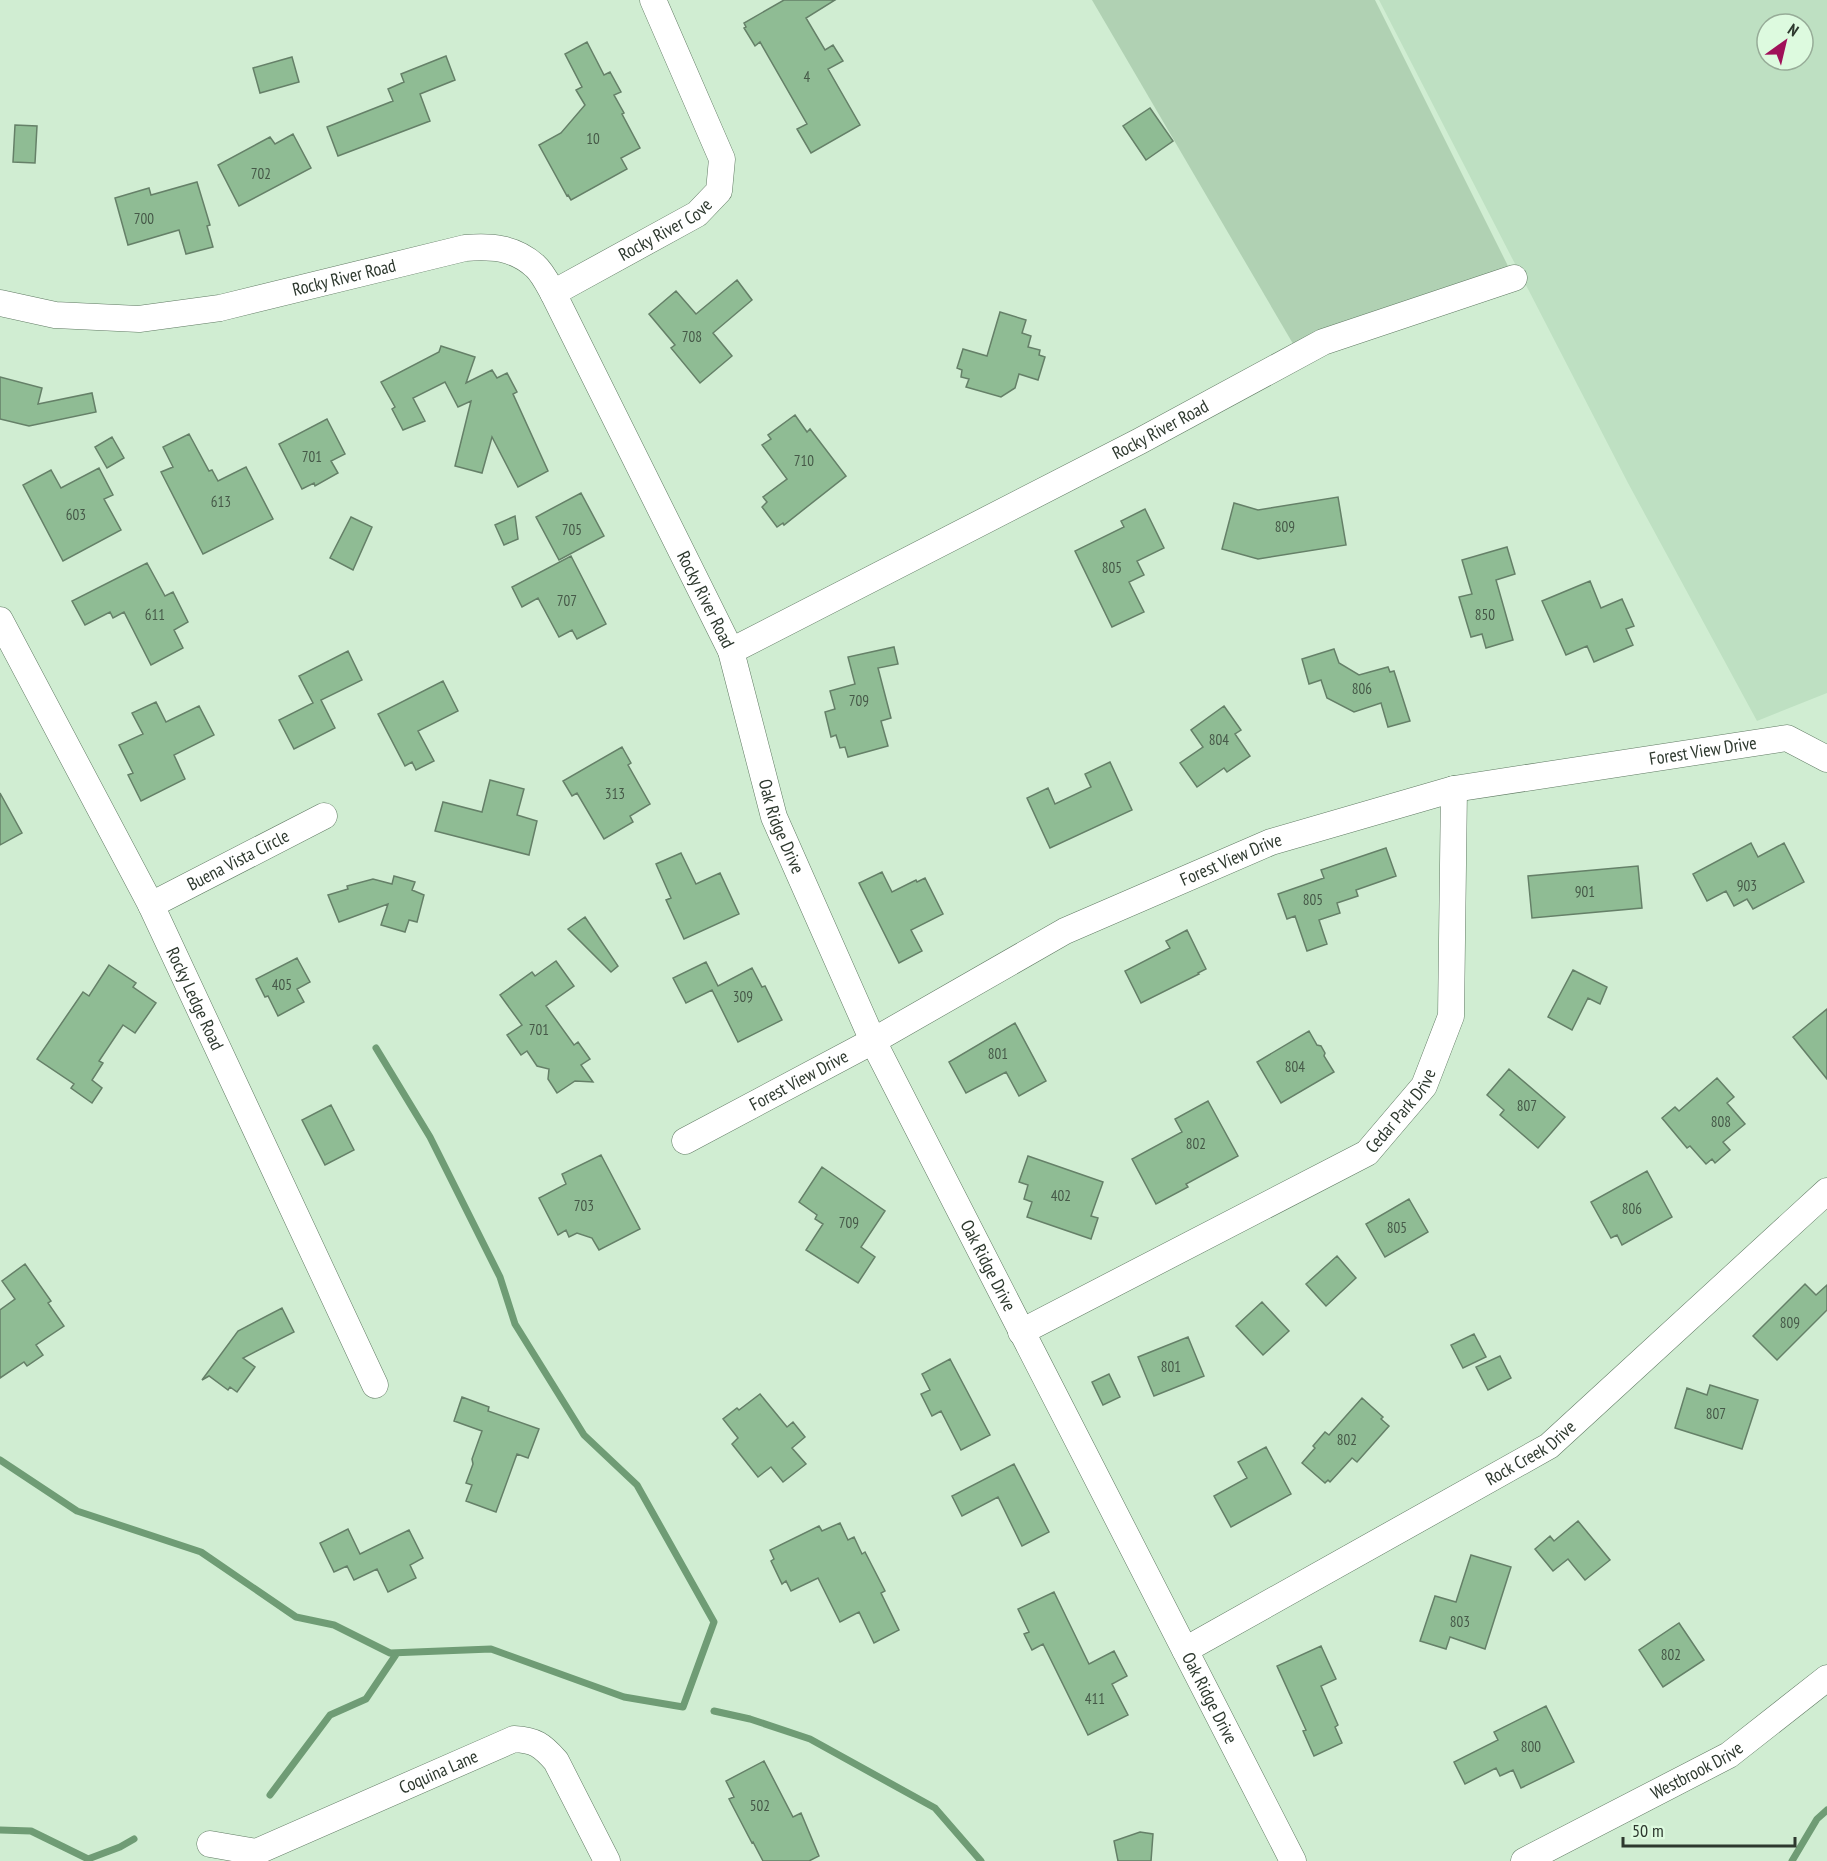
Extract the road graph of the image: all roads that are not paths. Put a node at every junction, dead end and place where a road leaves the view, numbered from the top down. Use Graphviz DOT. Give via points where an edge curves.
graph roads {
  1 [pos="653,0"];
  2 [pos="1514,278"];
  3 [pos="553,293"];
  4 [pos="0,303"];
  5 [pos="0,620"];
  6 [pos="731,651"];
  7 [pos="1827,759"];
  8 [pos="1454,789"];
  9 [pos="324,816"];
  10 [pos="151,905"];
  11 [pos="873,1041"];
  12 [pos="685,1141"];
  13 [pos="1827,1191"];
  14 [pos="1021,1332"];
  15 [pos="375,1385"];
  16 [pos="1185,1650"];
  17 [pos="1827,1678"];
  18 [pos="210,1844"];
  19 [pos="607,1861"];
  20 [pos="1293,1861"];
  21 [pos="1524,1861"];
  1 -- 3 [label="street, Rocky River Cove" via="722,159 718,190 697,214"];
  2 -- 6 [label="street, Rocky River Road" via="1323,342 1140,441"];
  3 -- 4 [label="street, Rocky River Road" via="536,267 513,252 489,246 465,248 220,308 139,319 55,315"];
  3 -- 6 [label="street, Rocky River Road"];
  5 -- 10 [label="street, Rocky Ledge Road"];
  6 -- 11 [label="street, Oak Ridge Drive" via="774,817"];
  7 -- 8 [label="street, Forest View Drive" via="1786,738"];
  8 -- 11 [label="street, Forest View Drive" via="1271,842 1065,930"];
  8 -- 14 [label="street, Cedar Park Drive" via="1451,1016 1424,1086 1367,1153"];
  9 -- 10 [label="street, Buena Vista Circle"];
  10 -- 15 [label="street, Rocky Ledge Road"];
  11 -- 12 [label="street, Forest View Drive"];
  11 -- 14 [label="street, Oak Ridge Drive"];
  13 -- 16 [label="street, Rock Creek Drive" via="1549,1446"];
  14 -- 16 [label="street, Oak Ridge Drive"];
  16 -- 20 [label="street, Oak Ridge Drive"];
  17 -- 21 [label="street, Westbrook Drive" via="1729,1755"];
  18 -- 19 [label="street, Coquina Lane" via="256,1852 514,1738 531,1740 556,1761"];
}
